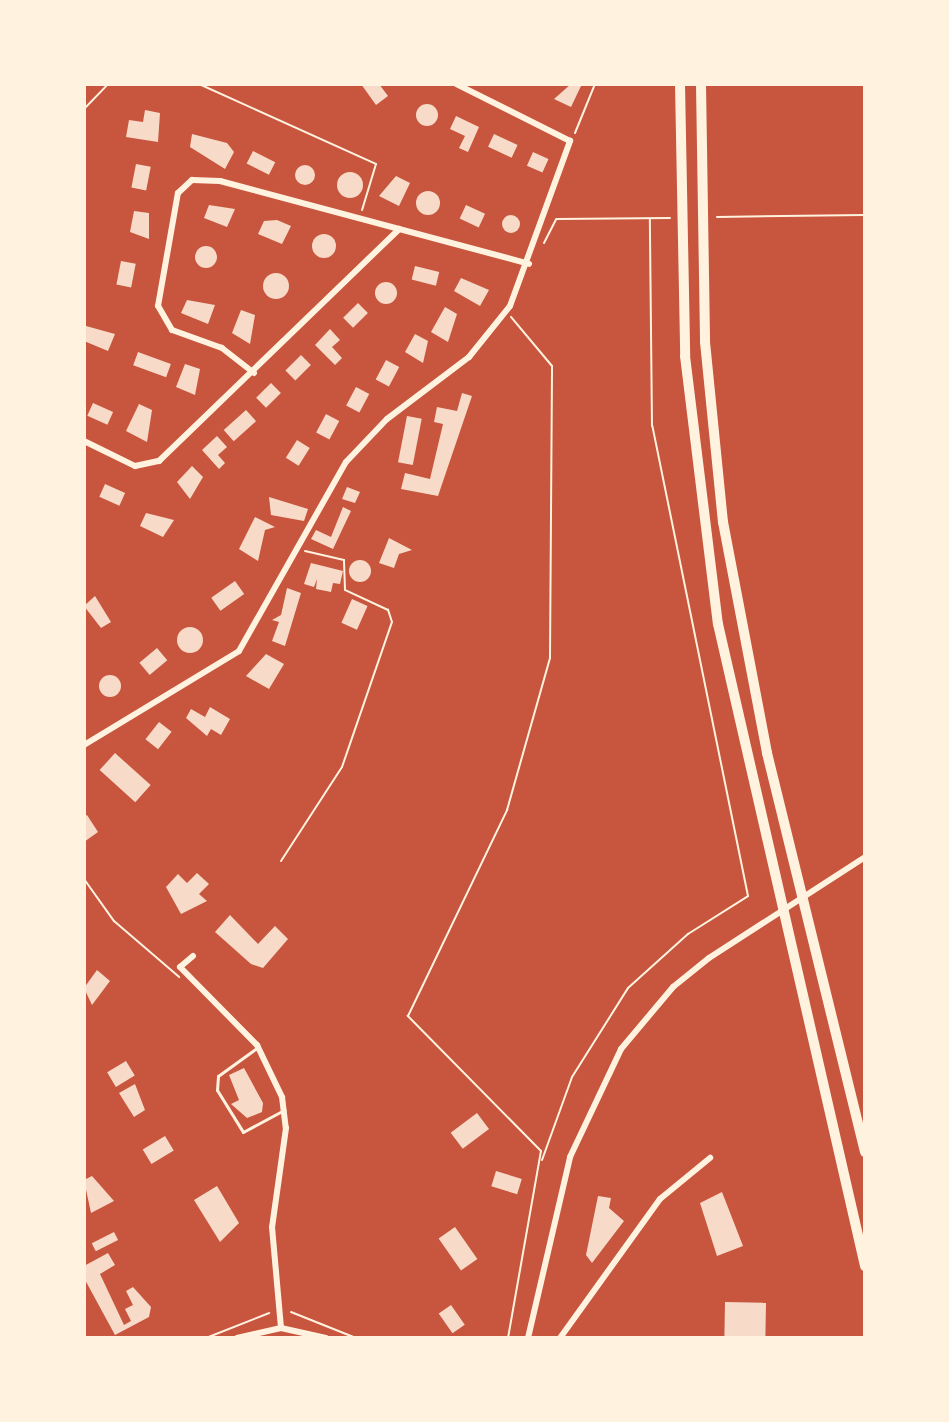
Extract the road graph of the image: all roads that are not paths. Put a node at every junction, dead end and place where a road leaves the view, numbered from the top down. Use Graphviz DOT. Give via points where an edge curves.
graph roads {
  1 [pos="456,84"];
  2 [pos="680,84"];
  3 [pos="701,84"];
  4 [pos="399,229"];
  5 [pos="529,264"];
  6 [pos="254,373"];
  7 [pos="84,441"];
  8 [pos="84,745"];
  9 [pos="865,857"];
  10 [pos="193,956"];
  11 [pos="259,1047"];
  12 [pos="284,1110"];
  13 [pos="865,1152"];
  14 [pos="710,1158"];
  15 [pos="865,1266"];
  16 [pos="281,1328"];
  17 [pos="237,1338"];
  18 [pos="326,1338"];
  19 [pos="528,1338"];
  20 [pos="560,1338"];
  1 -- 5 [label="street" via="570,141"];
  2 -- 15 [label="highway" via="680,233 695,466 718,624"];
  3 -- 13 [label="highway" via="700,203 711,427 737,609"];
  4 -- 5 [label="street"];
  4 -- 6 [label="street"];
  4 -- 6 [label="street" via="204,177 178,193 161,315 172,330 222,348"];
  5 -- 8 [label="street" via="506,311 469,357 387,419 346,462 239,651"];
  6 -- 7 [label="street" via="147,467"];
  9 -- 19 [label="street" via="747,932 673,987 600,1082 570,1157"];
  10 -- 11 [label="street" via="180,967"];
  11 -- 12 [label="street" via="276,1073"];
  11 -- 12 [label="lane" via="218,1076 217,1090 243,1132"];
  12 -- 16 [label="street" via="272,1227"];
  14 -- 20 [label="street" via="660,1199"];
  16 -- 17 [label="street"];
  16 -- 18 [label="street"];
}
